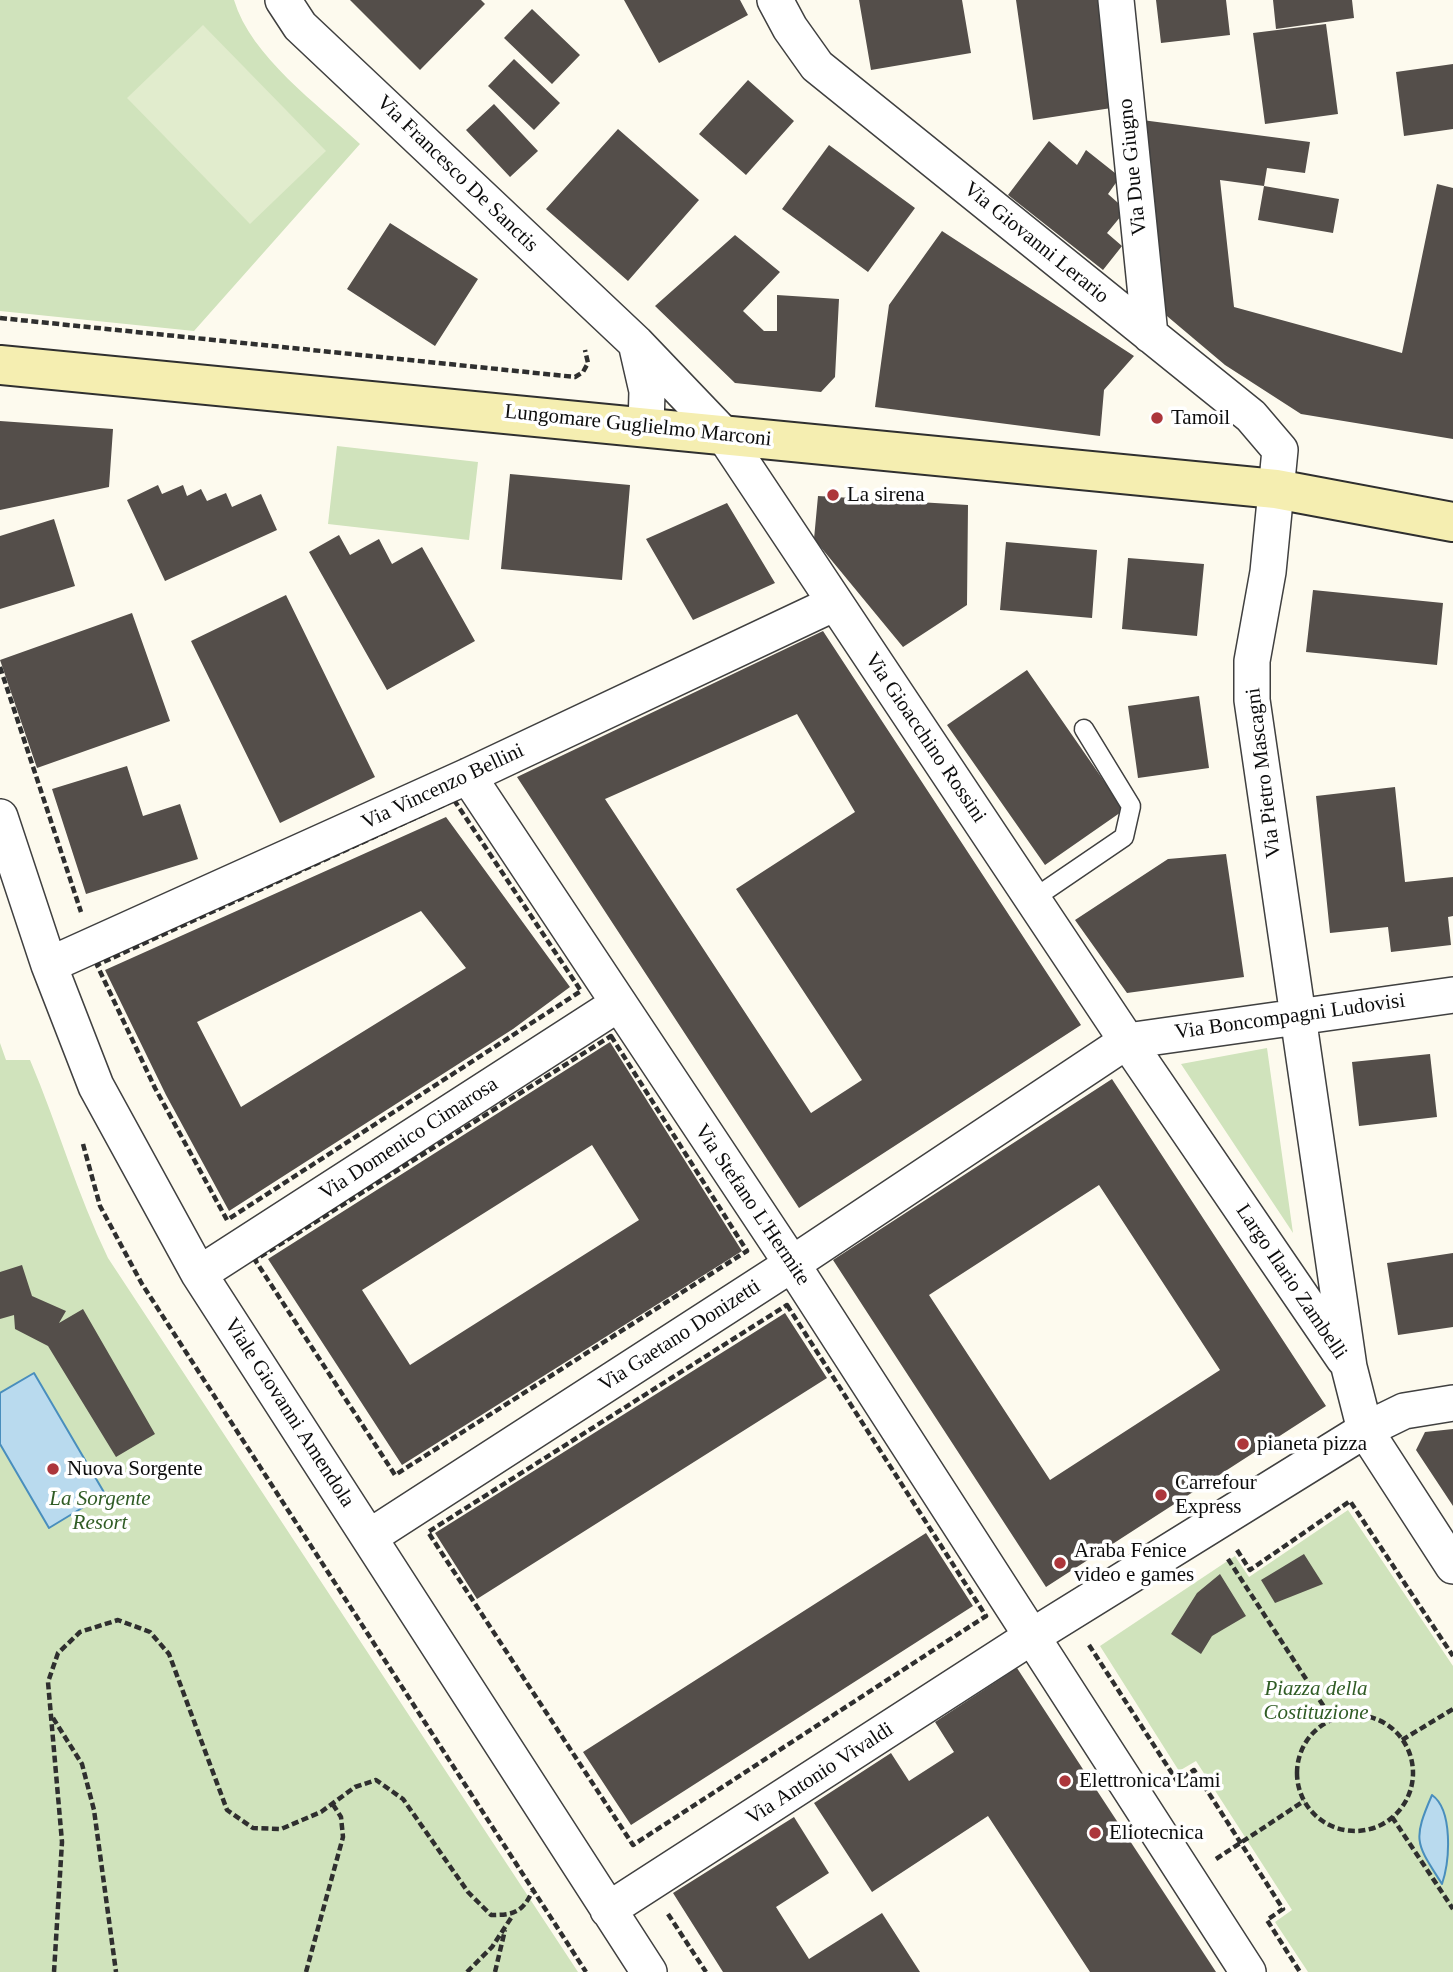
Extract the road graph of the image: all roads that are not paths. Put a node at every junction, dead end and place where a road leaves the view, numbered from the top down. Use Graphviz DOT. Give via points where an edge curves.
graph roads {
  1 [pos="283,0"];
  2 [pos="775,0"];
  3 [pos="1116,0"];
  4 [pos="1150,334"];
  5 [pos="636,344"];
  6 [pos="0,365"];
  7 [pos="646,427"];
  8 [pos="723,434"];
  9 [pos="1276,489"];
  10 [pos="1445,513"];
  11 [pos="835,603"];
  12 [pos="1084,729"];
  13 [pos="468,776"];
  14 [pos="0,817"];
  15 [pos="1033,899"];
  16 [pos="48,965"];
  17 [pos="1453,995"];
  18 [pos="618,1004"];
  19 [pos="1296,1016"];
  20 [pos="1127,1041"];
  21 [pos="792,1264"];
  22 [pos="199,1274"];
  23 [pos="1349,1367"];
  24 [pos="1453,1403"];
  25 [pos="1365,1430"];
  26 [pos="371,1536"];
  27 [pos="1453,1566"];
  28 [pos="1031,1637"];
  29 [pos="608,1910"];
  30 [pos="649,1972"];
  31 [pos="1248,1972"];
  1 -- 5 [label="street, Via Francesco De Sanctis" via="300,26"];
  2 -- 4 [label="street, Via Giovanni Lerario" via="817,66"];
  3 -- 4 [label="street, Via Due Giugno"];
  4 -- 9 [label="street, Via Giovanni Lerario" via="1251,416 1280,450"];
  5 -- 7 [label="street" via="648,391"];
  5 -- 8 [label="street, Via Francesco De Sanctis"];
  6 -- 7 [label="street, Lungomare Guglielmo Marconi"];
  7 -- 8 [label="street, Lungomare Guglielmo Marconi"];
  8 -- 9 [label="street, Lungomare Guglielmo Marconi"];
  8 -- 11 [label="street, Via Gioacchino Rossini"];
  9 -- 10 [label="street, Lungomare Guglielmo Marconi"];
  9 -- 19 [label="street, Via Pietro Mascagni" via="1268,572 1252,661 1252,700"];
  11 -- 13 [label="street, Via Vincenzo Bellini"];
  11 -- 15 [label="street, Via Gioacchino Rossini"];
  12 -- 15 [label="lane" via="1131,806 1130,821 1124,837"];
  13 -- 16 [label="street, Via Vincenzo Bellini"];
  13 -- 18 [label="street, Via Stefano L'Hermite"];
  14 -- 16 [label="street, Viale Giovanni Amendola"];
  15 -- 20 [label="street, Via Gioacchino Rossini"];
  16 -- 22 [label="street, Viale Giovanni Amendola" via="96,1086"];
  17 -- 19 [label="street, Via Boncompagni Ludovisi"];
  18 -- 21 [label="street, Via Stefano L'Hermite"];
  18 -- 22 [label="street, Via Domenico Cimarosa"];
  19 -- 20 [label="street, Via Boncompagni Ludovisi"];
  19 -- 23 [label="street, Largo Ilario Zambelli"];
  20 -- 21 [label="street, Via Gaetano Donizetti"];
  20 -- 23 [label="street, Largo Ilario Zambelli"];
  21 -- 26 [label="street, Via Gaetano Donizetti"];
  21 -- 28 [label="street, Via Stefano L'Hermite"];
  22 -- 26 [label="street, Viale Giovanni Amendola"];
  23 -- 25 [label="street"];
  24 -- 25 [label="street" via="1404,1411"];
  25 -- 27 [label="street"];
  25 -- 28 [label="street"];
  26 -- 29 [label="street, Viale Giovanni Amendola"];
  28 -- 29 [label="street, Via Antonio Vivaldi"];
  28 -- 31 [label="street"];
  29 -- 30 [label="street, Viale Giovanni Amendola"];
}
